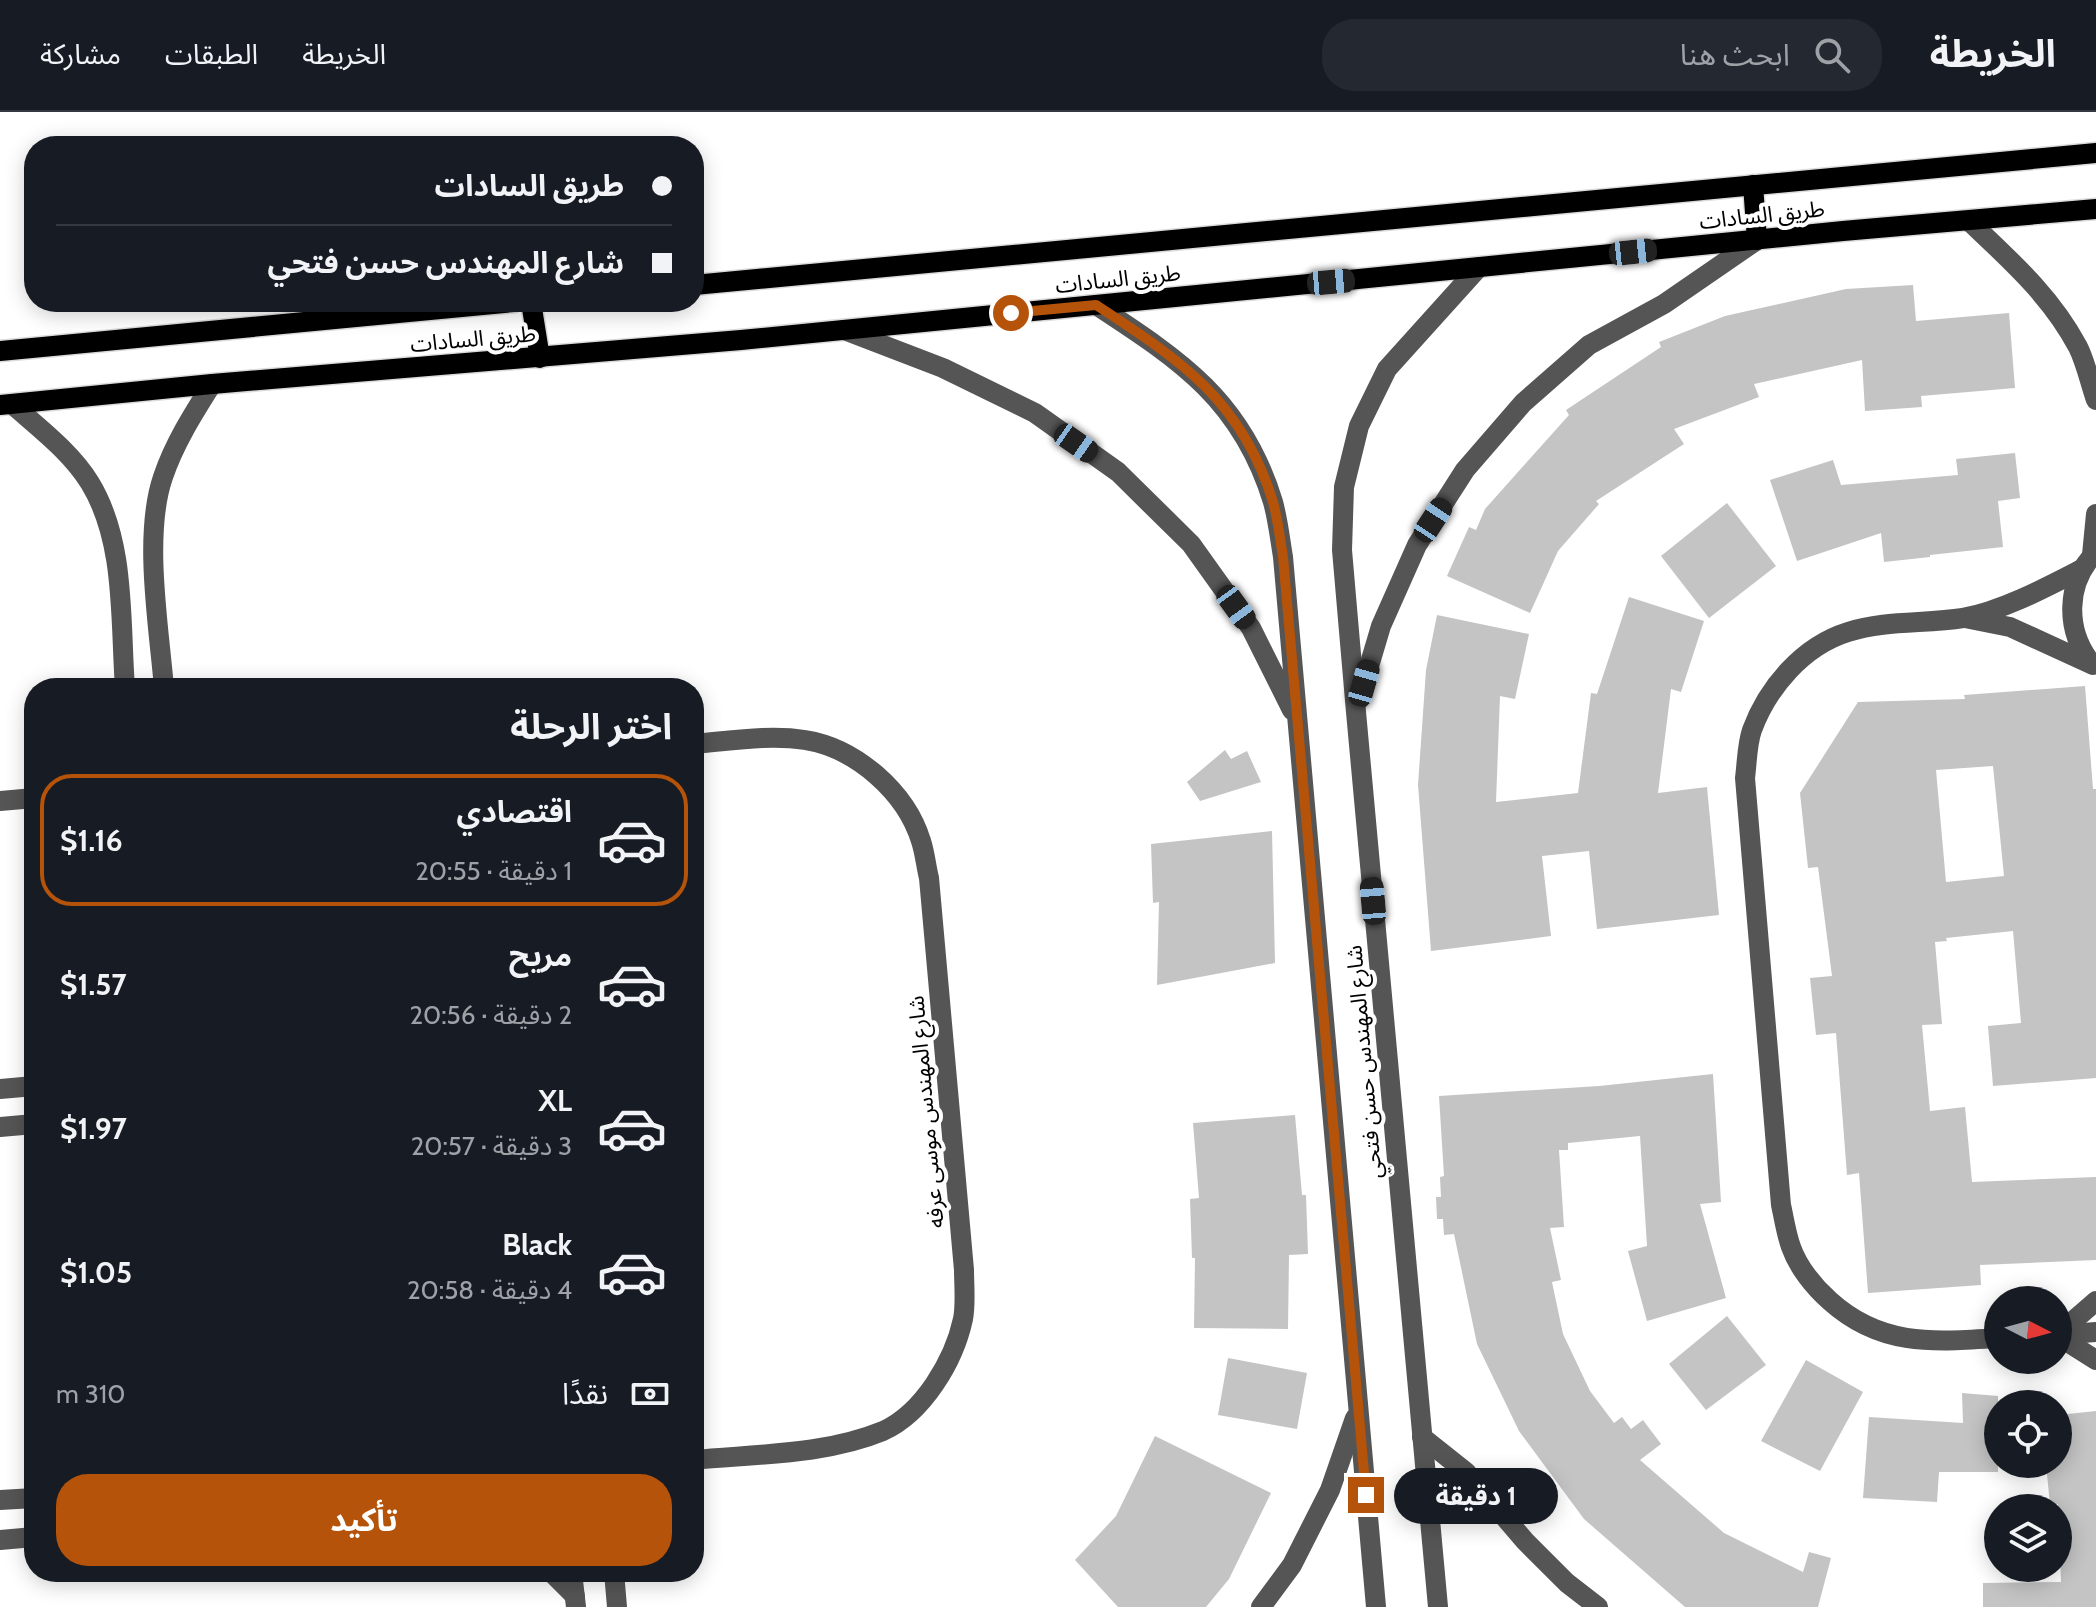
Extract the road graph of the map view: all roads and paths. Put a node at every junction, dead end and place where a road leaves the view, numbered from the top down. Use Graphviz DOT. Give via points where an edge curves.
graph roads {
  1 [pos="2096,153"];
  2 [pos="1753,185"];
  3 [pos="2096,209"];
  4 [pos="1969,221"];
  5 [pos="1757,240"];
  6 [pos="1479,267"];
  7 [pos="704,284"];
  8 [pos="1096,305"];
  9 [pos="409,312"];
  10 [pos="533,312"];
  11 [pos="844,330"];
  12 [pos="0,351"];
  13 [pos="540,358"];
  14 [pos="212,384"];
  15 [pos="2096,400"];
  16 [pos="6,404"];
  17 [pos="2096,514"];
  18 [pos="2090,559"];
  19 [pos="1965,618"];
  20 [pos="2095,666"];
  21 [pos="121,678"];
  22 [pos="164,678"];
  23 [pos="1356,712"];
  24 [pos="1296,719"];
  25 [pos="704,743"];
  26 [pos="24,799"];
  27 [pos="0,801"];
  28 [pos="24,1087"];
  29 [pos="0,1089"];
  30 [pos="24,1125"];
  31 [pos="0,1127"];
  32 [pos="2096,1301"];
  33 [pos="2072,1322"];
  34 [pos="2096,1332"];
  35 [pos="2072,1334"];
  36 [pos="1984,1339"];
  37 [pos="2072,1344"];
  38 [pos="2096,1360"];
  39 [pos="1358,1411"];
  40 [pos="1422,1437"];
  41 [pos="704,1459"];
  42 [pos="24,1499"];
  43 [pos="1,1500"];
  44 [pos="24,1538"];
  45 [pos="0,1540"];
  46 [pos="559,1582"];
  47 [pos="617,1582"];
  48 [pos="575,1601"];
  49 [pos="617,1607"];
  50 [pos="1261,1607"];
  51 [pos="1376,1607"];
  52 [pos="1438,1607"];
  53 [pos="1598,1607"];
  1 -- 2 [label="main road, طريق السادات"];
  2 -- 5 [label="main road"];
  2 -- 7 [label="main road, طريق السادات"];
  3 -- 4 [label="main road, طريق السادات"];
  4 -- 5 [label="main road, طريق السادات"];
  4 -- 15 [label="street" via="2052,304 2079,350"];
  5 -- 6 [label="main road, طريق السادات"];
  5 -- 23 [label="street" via="1664,304 1589,345 1523,403 1465,470 1417,545 1381,626"];
  6 -- 8 [label="main road, طريق السادات"];
  6 -- 23 [label="street, شارع المهندس حسن فتحي" via="1387,369 1359,426 1344,487 1342,550"];
  8 -- 11 [label="main road, طريق السادات"];
  8 -- 24 [label="street, شارع المهندس حسن فتحي" via="1189,369 1226,408 1254,454 1274,504 1283,557"];
  9 -- 12 [label="main road, طريق السادات"];
  10 -- 13 [label="main road"];
  11 -- 13 [label="main road, طريق السادات"];
  11 -- 24 [label="street" via="943,368 1035,413 1118,472 1191,544 1251,628"];
  13 -- 14 [label="main road, طريق السادات"];
  14 -- 16 [label="main road, طريق السادات"];
  14 -- 22 [label="street" via="180,436 156,511 155,574"];
  16 -- 21 [label="street" via="57,443 90,483 111,530"];
  17 -- 18 [label="street"];
  18 -- 19 [label="street" via="2019,598"];
  18 -- 20 [label="street" via="2071,603 2074,631"];
  19 -- 20 [label="street" via="2010,627"];
  19 -- 36 [label="street" via="1846,633 1805,655 1772,689 1751,732 1745,778 1781,1205 1791,1248 1815,1287 1848,1317 1889,1336 1934,1342"];
  23 -- 40 [label="street, شارع المهندس حسن فتحي"];
  24 -- 39 [label="street, شارع المهندس حسن فتحي"];
  25 -- 41 [label="street, شارع المهندس موسى عرفه" via="807,740 844,753 877,775 903,804 921,839 929,878 964,1270 964,1317 949,1362 923,1401 885,1430 836,1446"];
  26 -- 27 [label="street"];
  28 -- 29 [label="street"];
  30 -- 31 [label="street"];
  32 -- 33 [label="street"];
  34 -- 35 [label="street"];
  37 -- 38 [label="street"];
  39 -- 50 [label="street" via="1330,1490 1292,1565"];
  39 -- 51 [label="street, شارع المهندس حسن فتحي"];
  40 -- 52 [label="street, شارع المهندس حسن فتحي"];
  40 -- 53 [label="street" via="1466,1472 1525,1541"];
  42 -- 43 [label="street"];
  44 -- 45 [label="street"];
  46 -- 48 [label="street"];
  47 -- 49 [label="street"];
}
